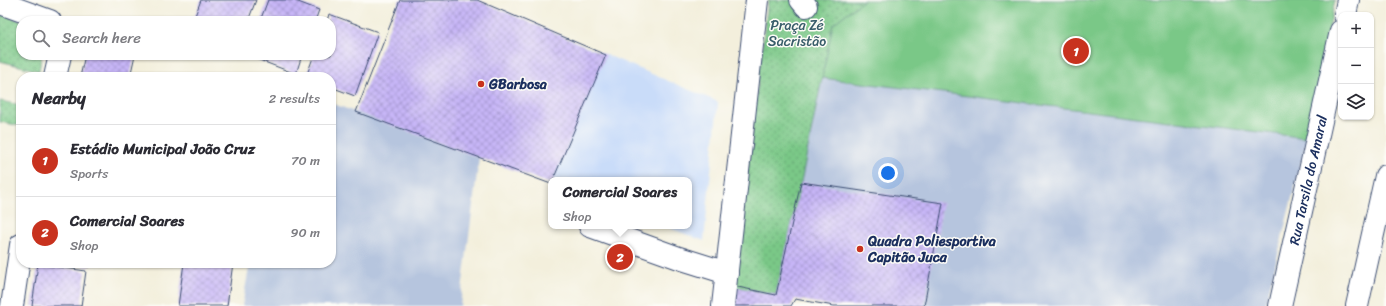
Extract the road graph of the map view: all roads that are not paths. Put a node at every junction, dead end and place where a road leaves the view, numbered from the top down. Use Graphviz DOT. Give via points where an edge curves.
graph roads {
  1 [pos="757,0"];
  2 [pos="1348,0"];
  3 [pos="0,3"];
  4 [pos="1346,12"];
  5 [pos="36,16"];
  6 [pos="1338,45"];
  7 [pos="59,60"];
  8 [pos="56,72"];
  9 [pos="1386,176"];
  10 [pos="598,229"];
  11 [pos="18,268"];
  12 [pos="727,272"];
  13 [pos="12,306"];
  14 [pos="723,306"];
  15 [pos="1280,306"];
  16 [pos="1357,306"];
  1 -- 12 [label="street"];
  2 -- 4 [label="street"];
  3 -- 5 [label="street"];
  6 -- 15 [label="street, Rua Tarsila do Amaral"];
  7 -- 8 [label="street"];
  9 -- 16 [label="street"];
  10 -- 12 [label="street"];
  11 -- 13 [label="street"];
  12 -- 14 [label="street"];
}
